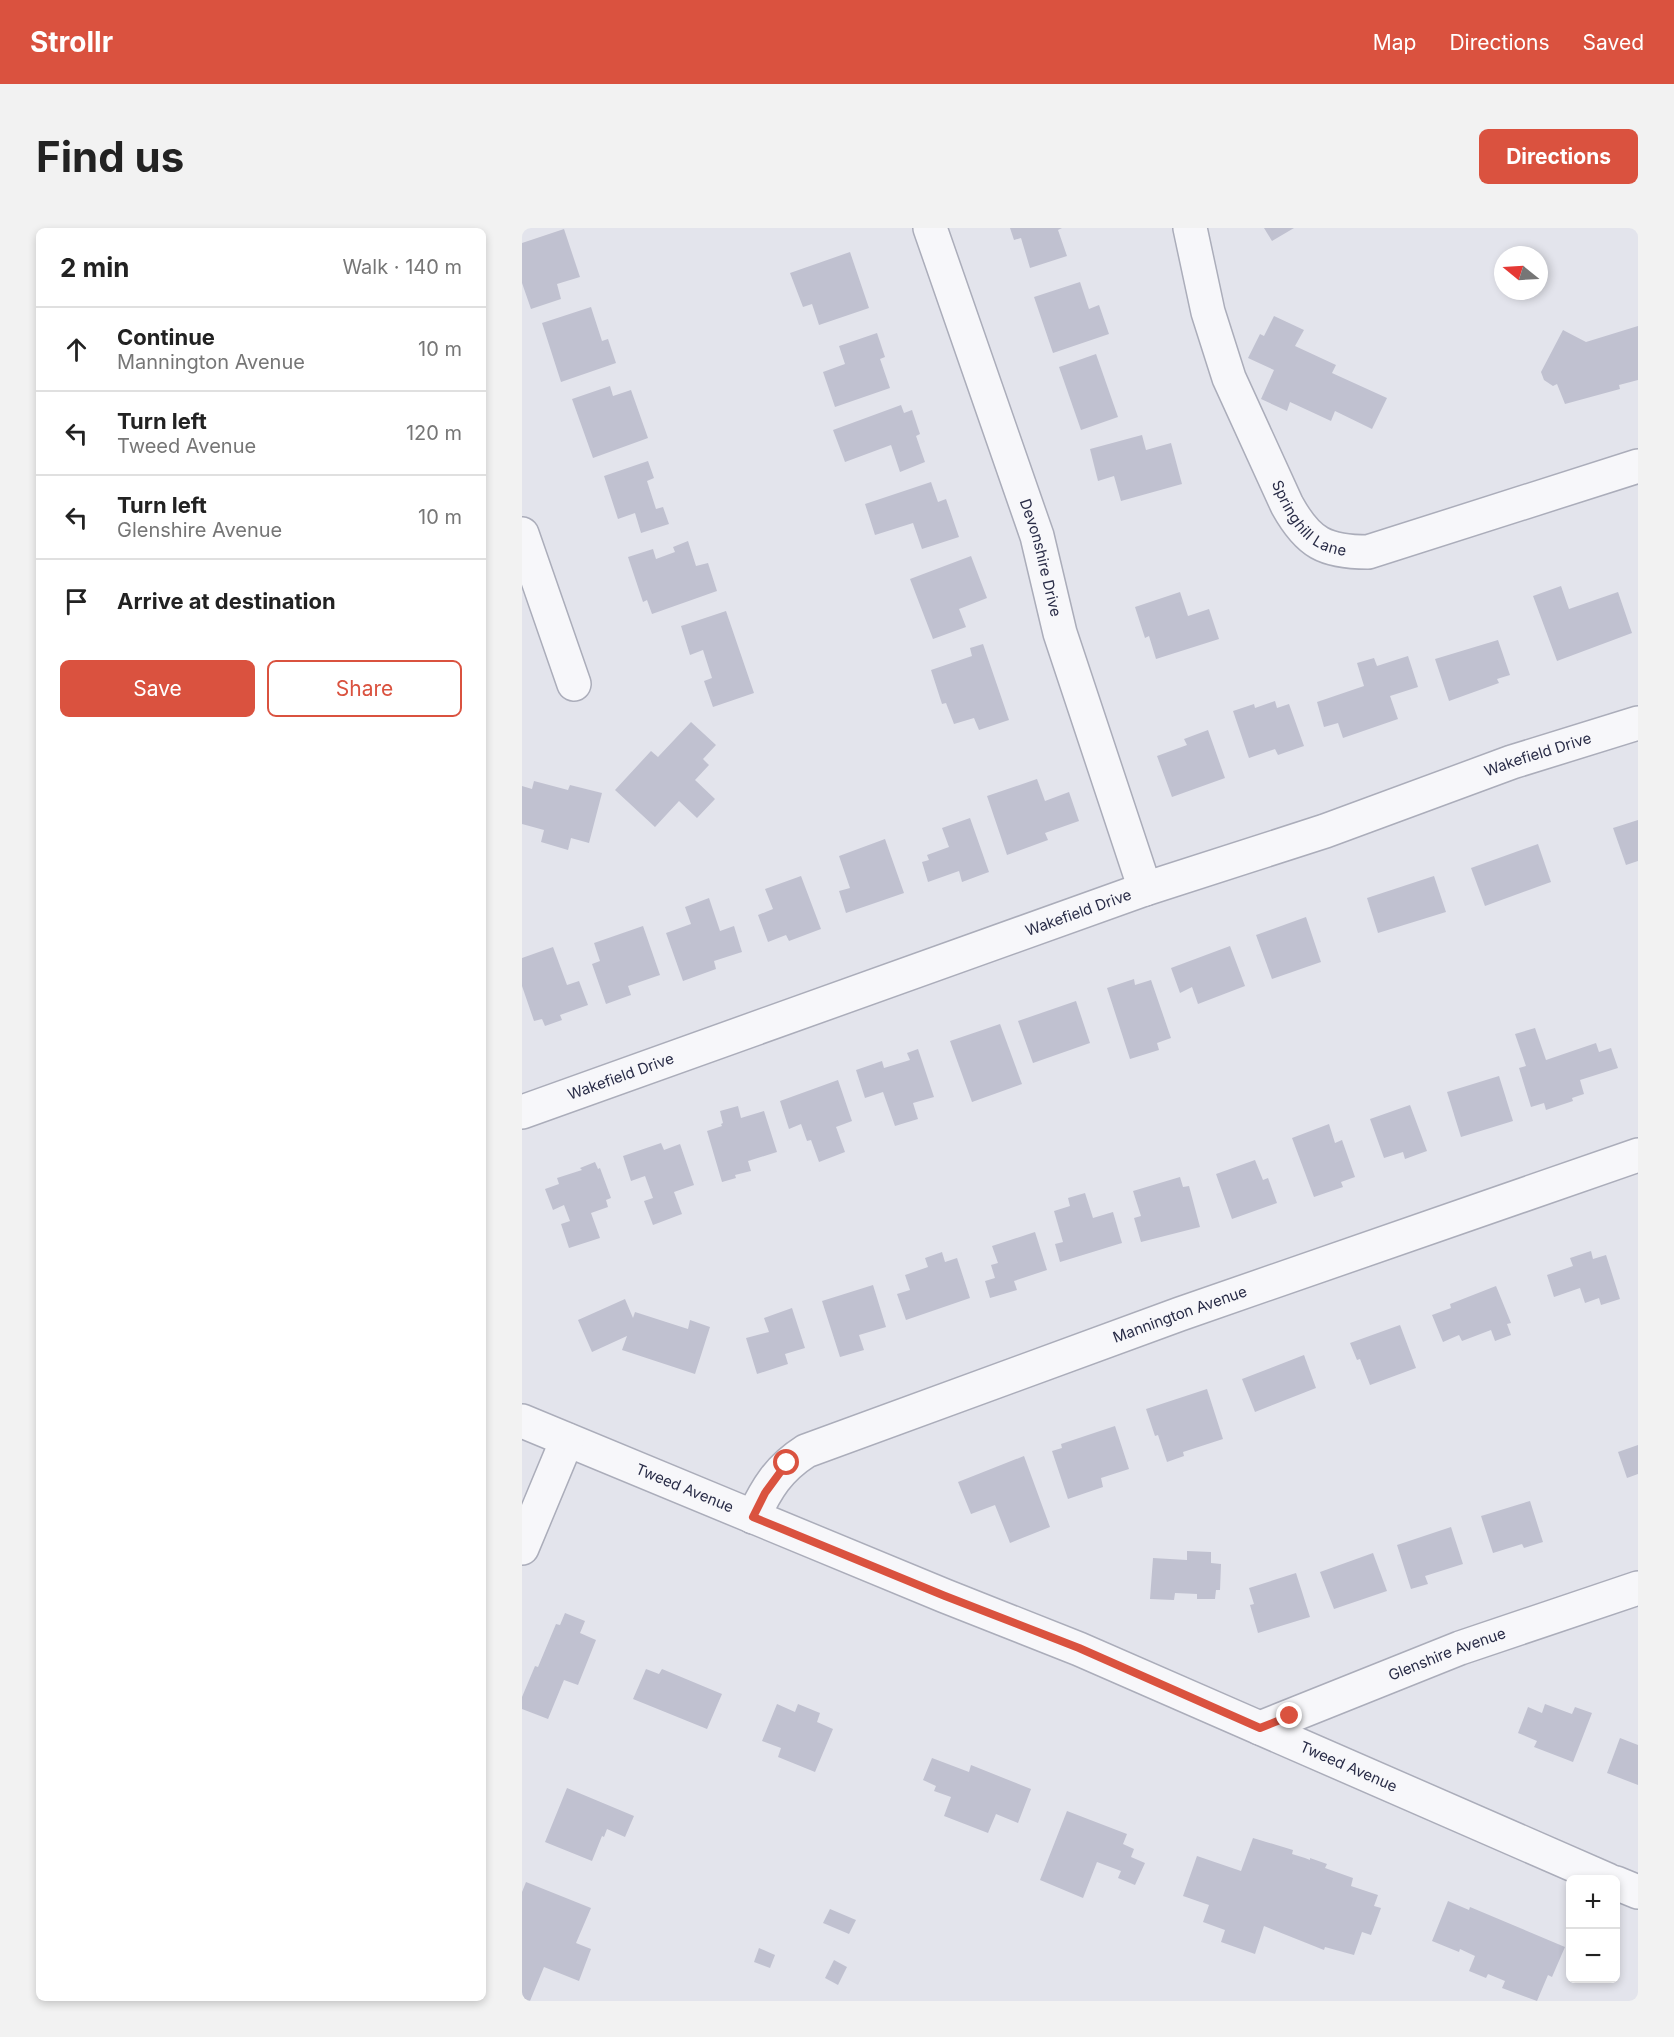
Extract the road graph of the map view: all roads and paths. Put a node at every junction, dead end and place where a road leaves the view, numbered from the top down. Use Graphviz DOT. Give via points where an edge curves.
graph roads {
  1 [pos="930,228"];
  2 [pos="1190,228"];
  3 [pos="1638,465"];
  4 [pos="522,534"];
  5 [pos="574,684"];
  6 [pos="1638,723"];
  7 [pos="1145,889"];
  8 [pos="522,1112"];
  9 [pos="1638,1155"];
  10 [pos="522,1421"];
  11 [pos="567,1440"];
  12 [pos="753,1517"];
  13 [pos="522,1548"];
  14 [pos="1638,1588"];
  15 [pos="1260,1728"];
  16 [pos="1597,1875"];
  17 [pos="1620,1885"];
  18 [pos="1638,1892"];
  1 -- 7 [label="street, Devonshire Drive" via="1037,536 1060,633"];
  2 -- 3 [label="street, Springhill Lane" via="1208,312 1229,378 1287,505 1298,525 1314,540 1334,550 1368,552"];
  4 -- 5 [label="street"];
  6 -- 7 [label="street, Wakefield Drive" via="1512,762 1325,831"];
  7 -- 8 [label="street, Wakefield Drive"];
  9 -- 12 [label="street, Mannington Avenue" via="1180,1314 806,1451 787,1463"];
  10 -- 11 [label="street, Tweed Avenue"];
  11 -- 12 [label="street, Tweed Avenue"];
  11 -- 13 [label="street"];
  12 -- 15 [label="street, Tweed Avenue" via="1079,1648"];
  14 -- 15 [label="street, Glenshire Avenue" via="1460,1648"];
  15 -- 16 [label="street, Tweed Avenue"];
  17 -- 18 [label="street"];
}
